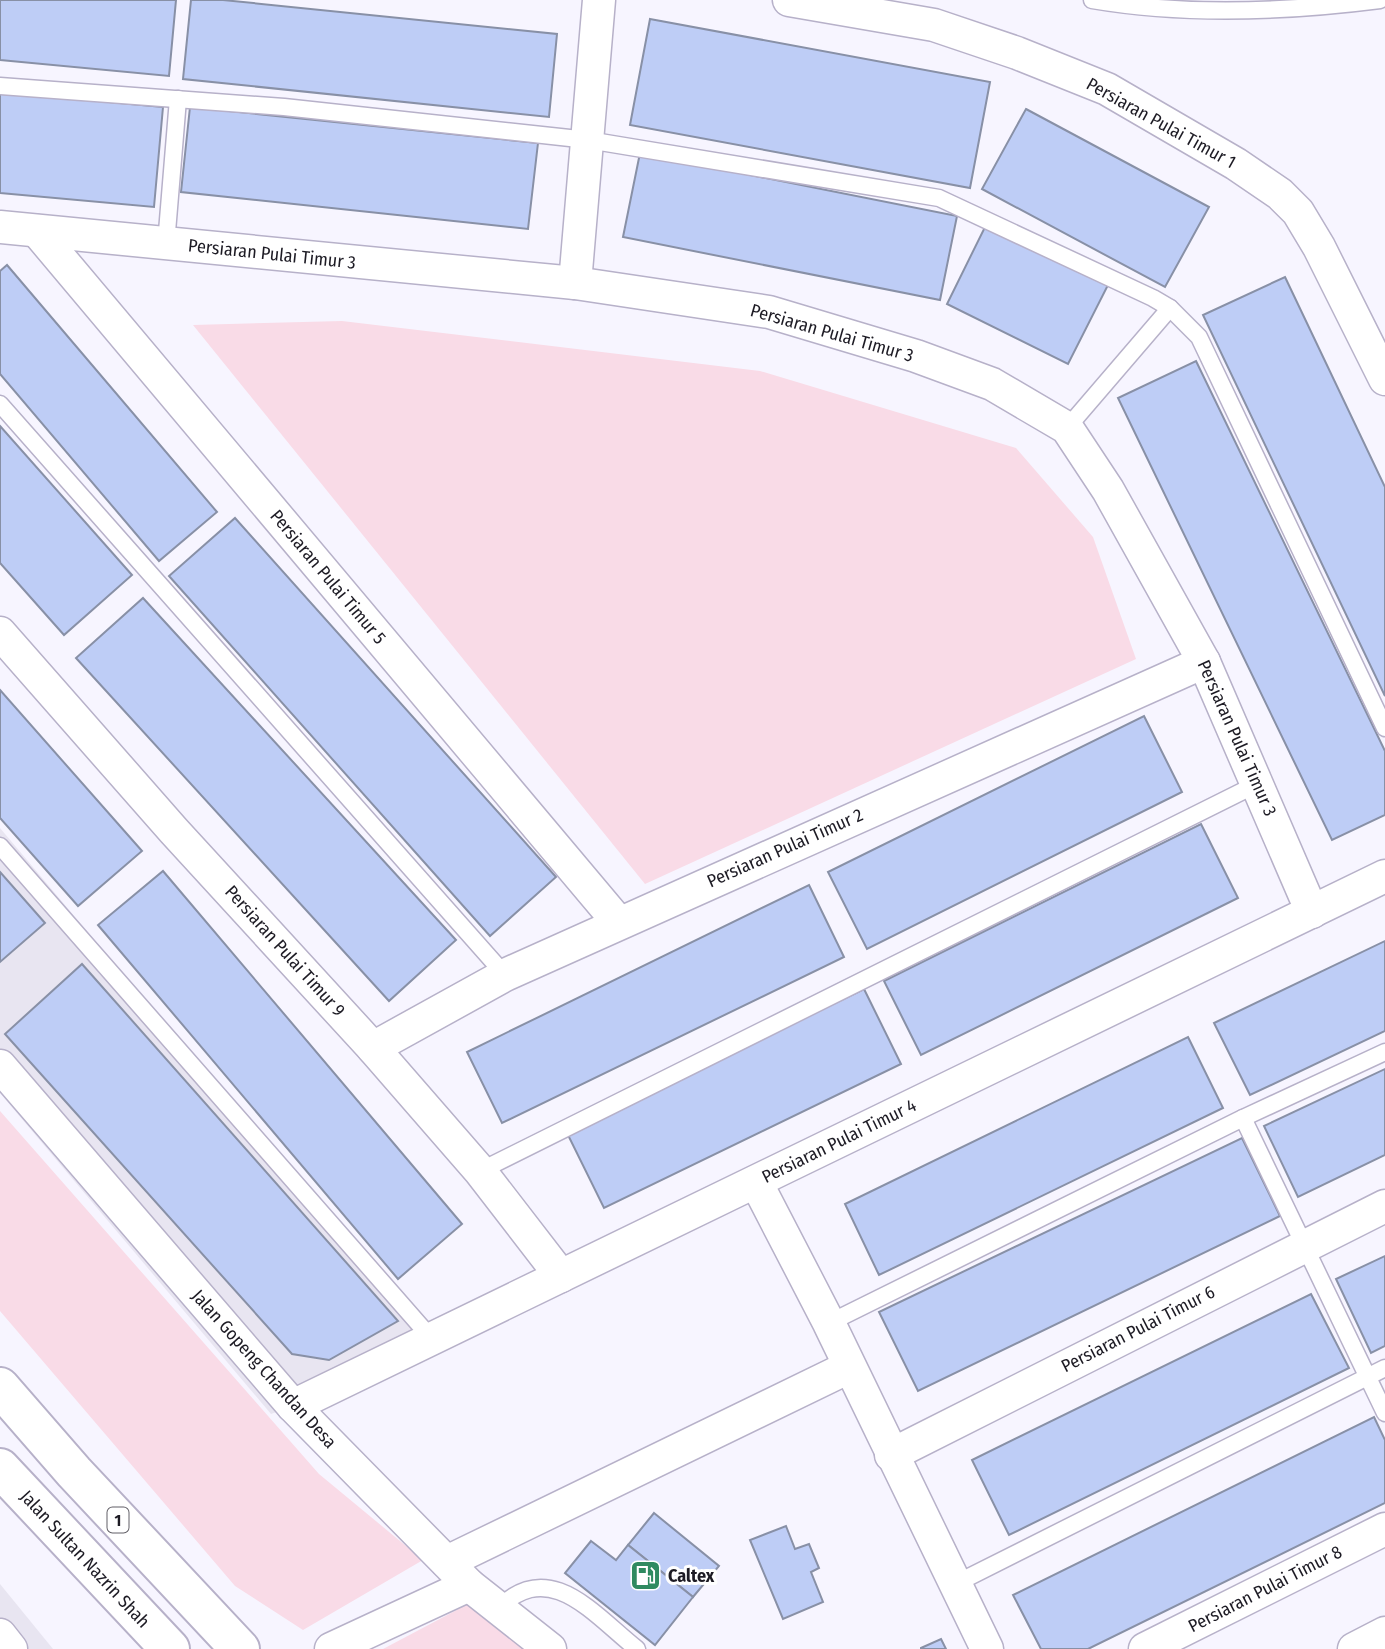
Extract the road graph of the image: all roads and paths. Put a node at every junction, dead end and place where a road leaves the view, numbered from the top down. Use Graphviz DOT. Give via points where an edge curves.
graph roads {
  1 [pos="598,0"];
  2 [pos="789,0"];
  3 [pos="1092,0"];
  4 [pos="1380,0"];
  5 [pos="0,86"];
  6 [pos="178,99"];
  7 [pos="589,140"];
  8 [pos="0,227"];
  9 [pos="37,230"];
  10 [pos="166,244"];
  11 [pos="575,283"];
  12 [pos="1170,308"];
  13 [pos="1385,379"];
  14 [pos="0,404"];
  15 [pos="1067,428"];
  16 [pos="0,633"];
  17 [pos="1204,662"];
  18 [pos="1385,728"];
  19 [pos="1257,784"];
  20 [pos="0,846"];
  21 [pos="1385,876"];
  22 [pos="1312,912"];
  23 [pos="619,923"];
  24 [pos="505,975"];
  25 [pos="373,1048"];
  26 [pos="1385,1052"];
  27 [pos="0,1066"];
  28 [pos="1242,1118"];
  29 [pos="480,1171"];
  30 [pos="756,1182"];
  31 [pos="1385,1206"];
  32 [pos="1304,1244"];
  33 [pos="561,1276"];
  34 [pos="829,1323"];
  35 [pos="432,1339"];
  36 [pos="849,1367"];
  37 [pos="1385,1368"];
  38 [pos="1366,1377"];
  39 [pos="0,1387"];
  40 [pos="293,1406"];
  41 [pos="1385,1413"];
  42 [pos="891,1455"];
  43 [pos="0,1468"];
  44 [pos="1385,1529"];
  45 [pos="447,1562"];
  46 [pos="955,1584"];
  47 [pos="469,1585"];
  48 [pos="499,1608"];
  49 [pos="1385,1633"];
  50 [pos="0,1635"];
  51 [pos="11,1649"];
  52 [pos="170,1649"];
  53 [pos="240,1649"];
  54 [pos="331,1649"];
  55 [pos="550,1649"];
  56 [pos="637,1649"];
  57 [pos="987,1649"];
  58 [pos="1145,1649"];
  59 [pos="1354,1649"];
  1 -- 7 [label="street"];
  2 -- 13 [label="street, Persiaran Pulai Timur 1" via="934,25 1017,53 1107,89 1236,164 1298,212"];
  3 -- 4 [label="lane" via="1124,6 1292,11"];
  5 -- 6 [label="lane"];
  6 -- 7 [label="lane"];
  6 -- 10 [label="lane"];
  7 -- 11 [label="street"];
  7 -- 12 [label="lane" via="939,198"];
  8 -- 9 [label="street, Persiaran Pulai Timur 3"];
  9 -- 10 [label="street, Persiaran Pulai Timur 3"];
  9 -- 23 [label="street, Persiaran Pulai Timur 5"];
  10 -- 11 [label="street, Persiaran Pulai Timur 3"];
  11 -- 15 [label="street, Persiaran Pulai Timur 3" via="769,312 992,384"];
  12 -- 15 [label="lane"];
  12 -- 18 [label="lane" via="1199,337"];
  14 -- 24 [label="lane"];
  15 -- 17 [label="street, Persiaran Pulai Timur 3" via="1108,490"];
  16 -- 25 [label="street, Persiaran Pulai Timur 9"];
  17 -- 19 [label="street, Persiaran Pulai Timur 3"];
  17 -- 23 [label="street, Persiaran Pulai Timur 2"];
  19 -- 22 [label="street, Persiaran Pulai Timur 3"];
  19 -- 29 [label="lane"];
  20 -- 35 [label="lane"];
  21 -- 22 [label="street, Persiaran Pulai Timur 4"];
  22 -- 30 [label="street, Persiaran Pulai Timur 4"];
  23 -- 24 [label="street, Persiaran Pulai Timur 2"];
  24 -- 25 [label="street, Persiaran Pulai Timur 2"];
  25 -- 29 [label="street, Persiaran Pulai Timur 9"];
  26 -- 28 [label="lane"];
  27 -- 40 [label="street, Jalan Gopeng Chandan Desa"];
  28 -- 32 [label="lane"];
  28 -- 34 [label="lane"];
  29 -- 33 [label="street, Persiaran Pulai Timur 9"];
  30 -- 33 [label="street, Persiaran Pulai Timur 4"];
  30 -- 34 [label="street"];
  31 -- 32 [label="street, Persiaran Pulai Timur 6"];
  32 -- 38 [label="lane"];
  32 -- 42 [label="street, Persiaran Pulai Timur 6"];
  33 -- 35 [label="street, Persiaran Pulai Timur 4"];
  34 -- 36 [label="street"];
  35 -- 40 [label="street, Persiaran Pulai Timur 4"];
  36 -- 42 [label="street"];
  36 -- 45 [label="street"];
  37 -- 38 [label="lane"];
  38 -- 41 [label="lane"];
  38 -- 46 [label="lane"];
  39 -- 53 [label="highway, 1"];
  40 -- 45 [label="street, Jalan Gopeng Chandan Desa"];
  42 -- 46 [label="street"];
  43 -- 52 [label="highway, Jalan Sultan Nazrin Shah"];
  44 -- 58 [label="street, Persiaran Pulai Timur 8"];
  45 -- 47 [label="street, Jalan Gopeng Chandan Desa"];
  46 -- 57 [label="street"];
  47 -- 48 [label="street, Jalan Gopeng Chandan Desa"];
  47 -- 54 [label="street"];
  48 -- 55 [label="street, Jalan Gopeng Chandan Desa"];
  48 -- 56 [label="lane" via="513,1594 549,1586 568,1594"];
  49 -- 59 [label="street"];
  50 -- 51 [label="street"];
}
